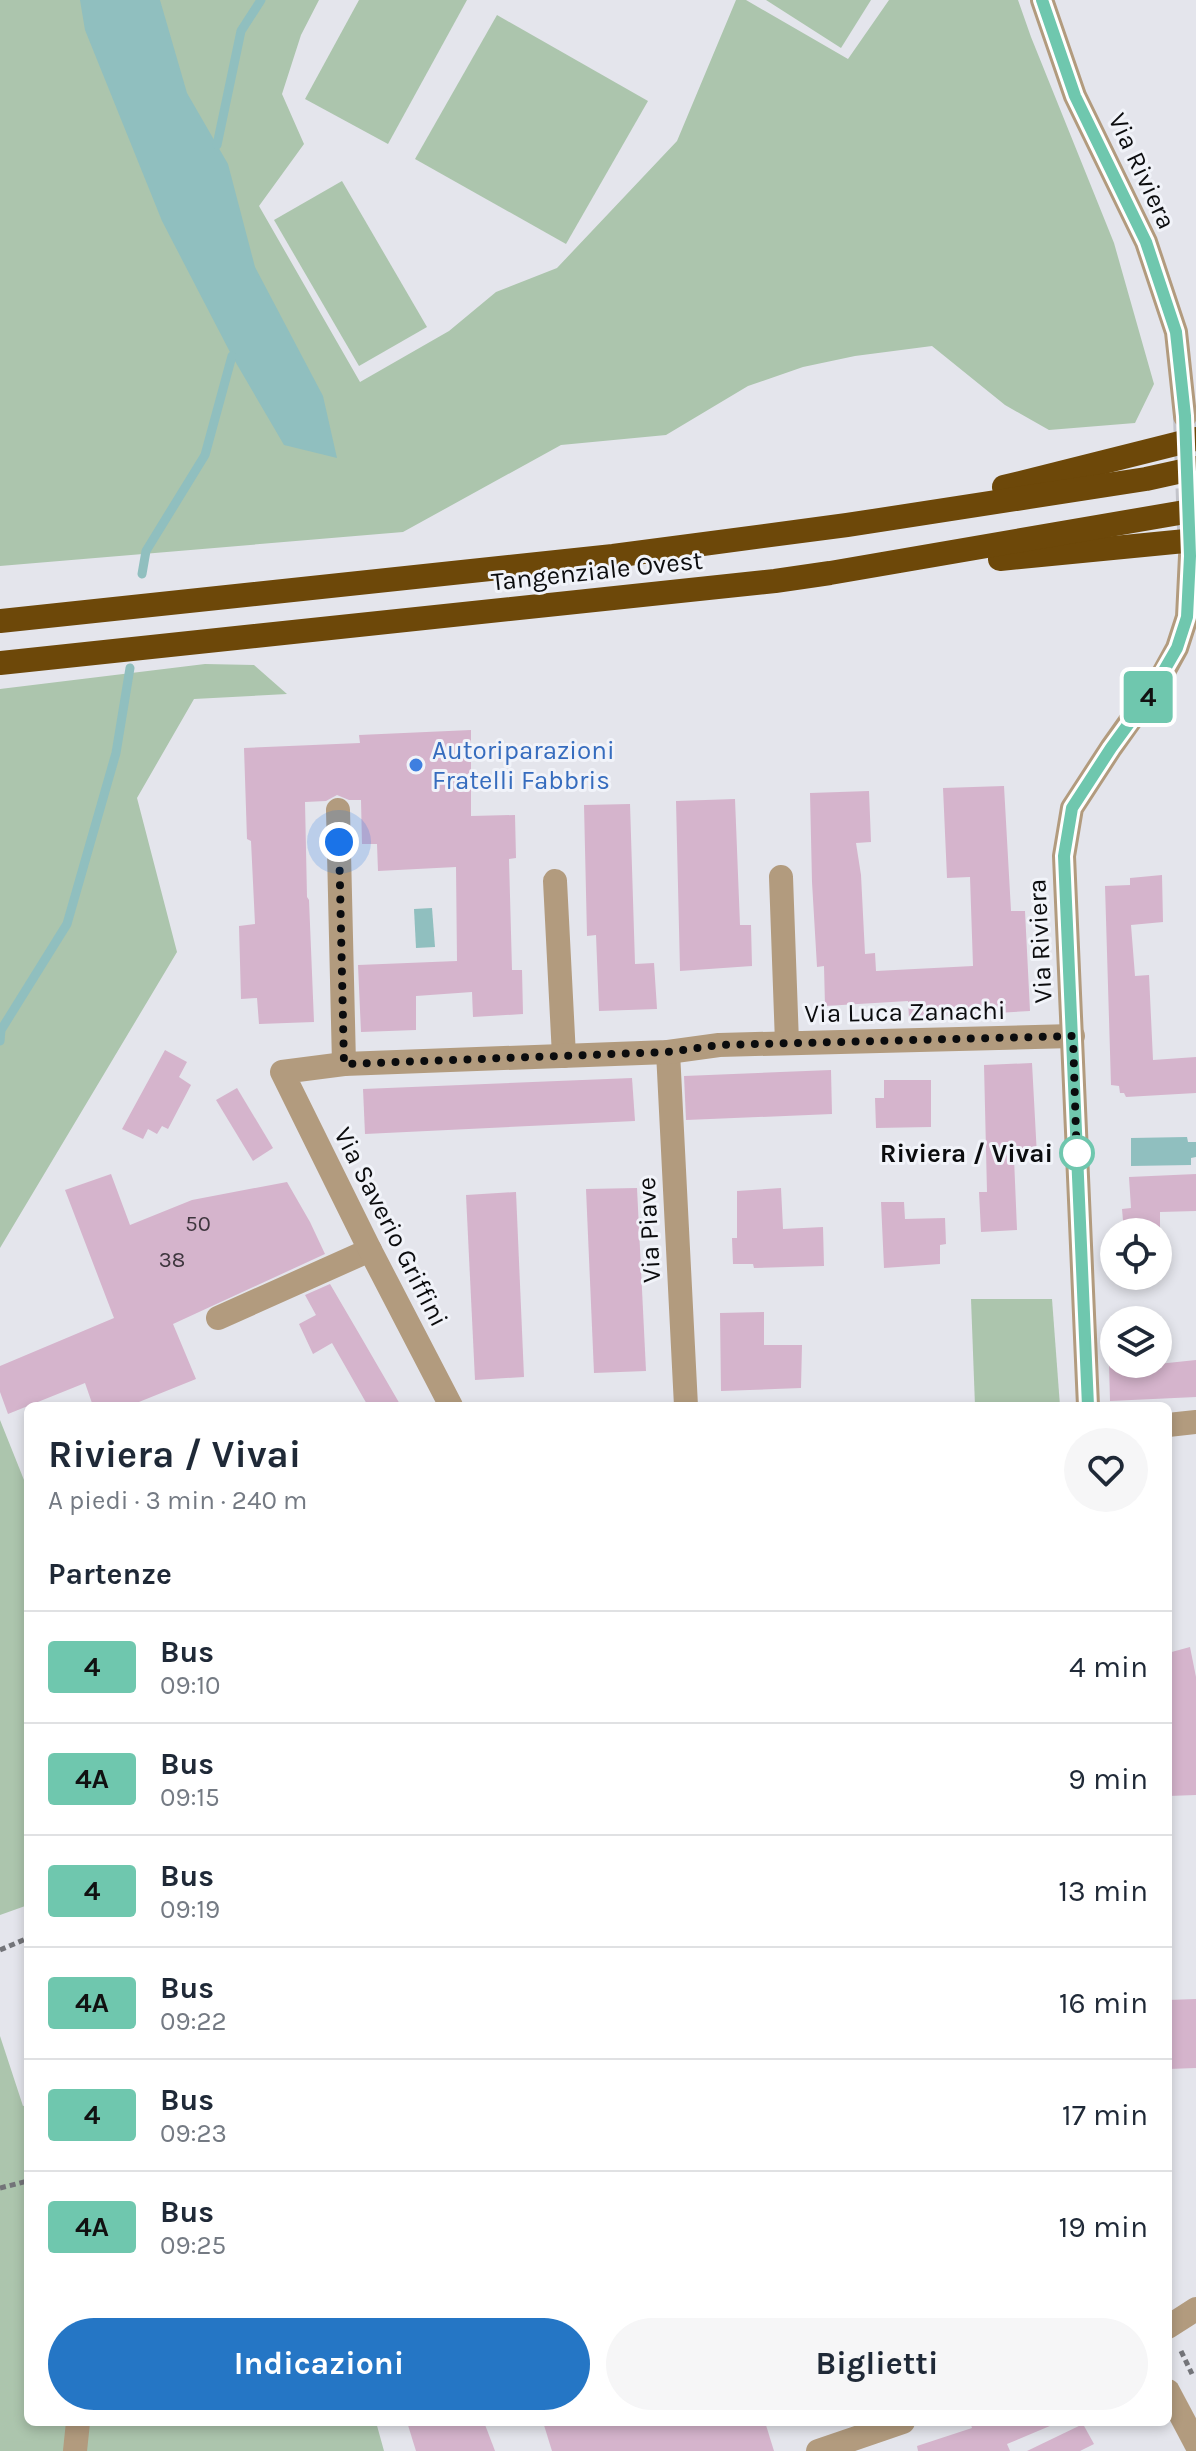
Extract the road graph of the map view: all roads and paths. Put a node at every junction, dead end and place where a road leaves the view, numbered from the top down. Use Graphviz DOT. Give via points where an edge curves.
graph roads {
  1 [pos="1042,0"];
  2 [pos="1185,416"];
  3 [pos="1196,439"];
  4 [pos="1196,468"];
  5 [pos="1196,510"];
  6 [pos="847,525"];
  7 [pos="1193,548"];
  8 [pos="830,573"];
  9 [pos="0,621"];
  10 [pos="0,663"];
  11 [pos="338,810"];
  12 [pos="781,877"];
  13 [pos="555,881"];
  14 [pos="1073,1036"];
  15 [pos="787,1043"];
  16 [pos="668,1052"];
  17 [pos="564,1056"];
  18 [pos="344,1064"];
  19 [pos="282,1072"];
  20 [pos="370,1250"];
  21 [pos="218,1318"];
  22 [pos="449,1402"];
  23 [pos="686,1402"];
  24 [pos="1088,1402"];
  25 [pos="1196,1422"];
  26 [pos="1172,1425"];
  27 [pos="24,1940"];
  28 [pos="0,1950"];
  29 [pos="24,2182"];
  30 [pos="0,2188"];
  31 [pos="1196,2309"];
  32 [pos="1172,2335"];
  33 [pos="1196,2383"];
  34 [pos="1172,2399"];
  35 [pos="78,2426"];
  36 [pos="890,2426"];
  37 [pos="1196,2444"];
  38 [pos="75,2451"];
  39 [pos="818,2451"];
  1 -- 2 [label="street, Via Riviera" via="1075,96 1146,242 1176,332"];
  3 -- 6 [label="highway"];
  4 -- 6 [label="highway, Tangenziale Ovest"];
  5 -- 8 [label="highway, Tangenziale Ovest"];
  6 -- 9 [label="highway, Tangenziale Ovest" via="613,556"];
  7 -- 8 [label="highway"];
  7 -- 14 [label="street, Via Riviera" via="1187,617 1177,648 1072,808 1064,856"];
  8 -- 10 [label="highway, Tangenziale Ovest"];
  11 -- 18 [label="street"];
  12 -- 15 [label="street, Via Luca Zanachi"];
  13 -- 17 [label="street"];
  14 -- 15 [label="street, Via Luca Zanachi"];
  14 -- 24 [label="street, Via Riviera"];
  15 -- 16 [label="street, Via Luca Zanachi"];
  16 -- 17 [label="street, Via Luca Zanachi"];
  16 -- 23 [label="street, Via Piave"];
  17 -- 18 [label="street, Via Luca Zanachi"];
  18 -- 19 [label="street, Via Luca Zanachi"];
  19 -- 20 [label="street, Via Saverio Griffini"];
  20 -- 21 [label="street"];
  20 -- 22 [label="street, Via Saverio Griffini"];
  25 -- 26 [label="street"];
  27 -- 28 [label="path"];
  29 -- 30 [label="path"];
  31 -- 32 [label="street"];
  32 -- 33 [label="path"];
  34 -- 37 [label="street"];
  35 -- 38 [label="street"];
  36 -- 39 [label="street"];
}
